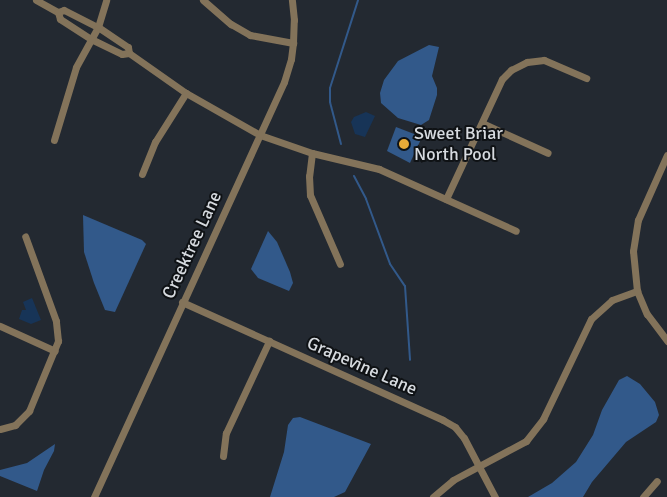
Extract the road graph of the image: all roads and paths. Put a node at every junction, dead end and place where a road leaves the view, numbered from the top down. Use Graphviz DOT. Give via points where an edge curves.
graph roads {
  1 [pos="36,0"];
  2 [pos="106,0"];
  3 [pos="203,0"];
  4 [pos="292,0"];
  5 [pos="58,12"];
  6 [pos="98,27"];
  7 [pos="91,40"];
  8 [pos="293,43"];
  9 [pos="129,53"];
  10 [pos="586,78"];
  11 [pos="186,92"];
  12 [pos="482,123"];
  13 [pos="260,134"];
  14 [pos="54,140"];
  15 [pos="312,153"];
  16 [pos="548,153"];
  17 [pos="667,155"];
  18 [pos="142,174"];
  19 [pos="446,199"];
  20 [pos="516,231"];
  21 [pos="25,236"];
  22 [pos="340,264"];
  23 [pos="637,290"];
  24 [pos="182,302"];
  25 [pos="0,326"];
  26 [pos="269,341"];
  27 [pos="667,341"];
  28 [pos="55,351"];
  29 [pos="0,429"];
  30 [pos="223,456"];
  31 [pos="479,466"];
  32 [pos="657,481"];
  33 [pos="94,497"];
  34 [pos="433,497"];
  35 [pos="495,497"];
  36 [pos="644,497"];
  1 -- 5 [label="street"];
  2 -- 6 [label="street"];
  3 -- 8 [label="street" via="231,24 250,35"];
  4 -- 8 [label="street, Creektree Lane"];
  5 -- 6 [label="street" via="64,10"];
  5 -- 7 [label="street" via="60,18"];
  6 -- 7 [label="street"];
  6 -- 9 [label="street" via="128,47"];
  7 -- 9 [label="street" via="122,54"];
  7 -- 14 [label="street" via="76,67"];
  8 -- 13 [label="street, Creektree Lane" via="284,82"];
  9 -- 11 [label="street"];
  10 -- 12 [label="street" via="544,60 527,62 511,70 502,80"];
  11 -- 13 [label="street"];
  11 -- 18 [label="street" via="155,142"];
  12 -- 16 [label="street"];
  12 -- 19 [label="street"];
  13 -- 15 [label="street"];
  13 -- 24 [label="street, Creektree Lane"];
  15 -- 19 [label="street" via="379,169"];
  15 -- 22 [label="street" via="310,196"];
  17 -- 23 [label="street" via="638,220 633,252"];
  19 -- 20 [label="street"];
  21 -- 28 [label="street" via="56,321 59,336"];
  23 -- 27 [label="street" via="647,314"];
  23 -- 31 [label="street" via="612,300 591,319 535,431 519,445"];
  24 -- 26 [label="street, Grapevine Lane"];
  24 -- 33 [label="street, Creektree Lane"];
  25 -- 28 [label="street"];
  26 -- 30 [label="street" via="226,433"];
  26 -- 31 [label="street, Grapevine Lane" via="456,427"];
  28 -- 29 [label="street" via="29,411 15,425"];
  31 -- 34 [label="street" via="453,480"];
  31 -- 35 [label="street, Grapevine Lane"];
  32 -- 36 [label="street"];
}
